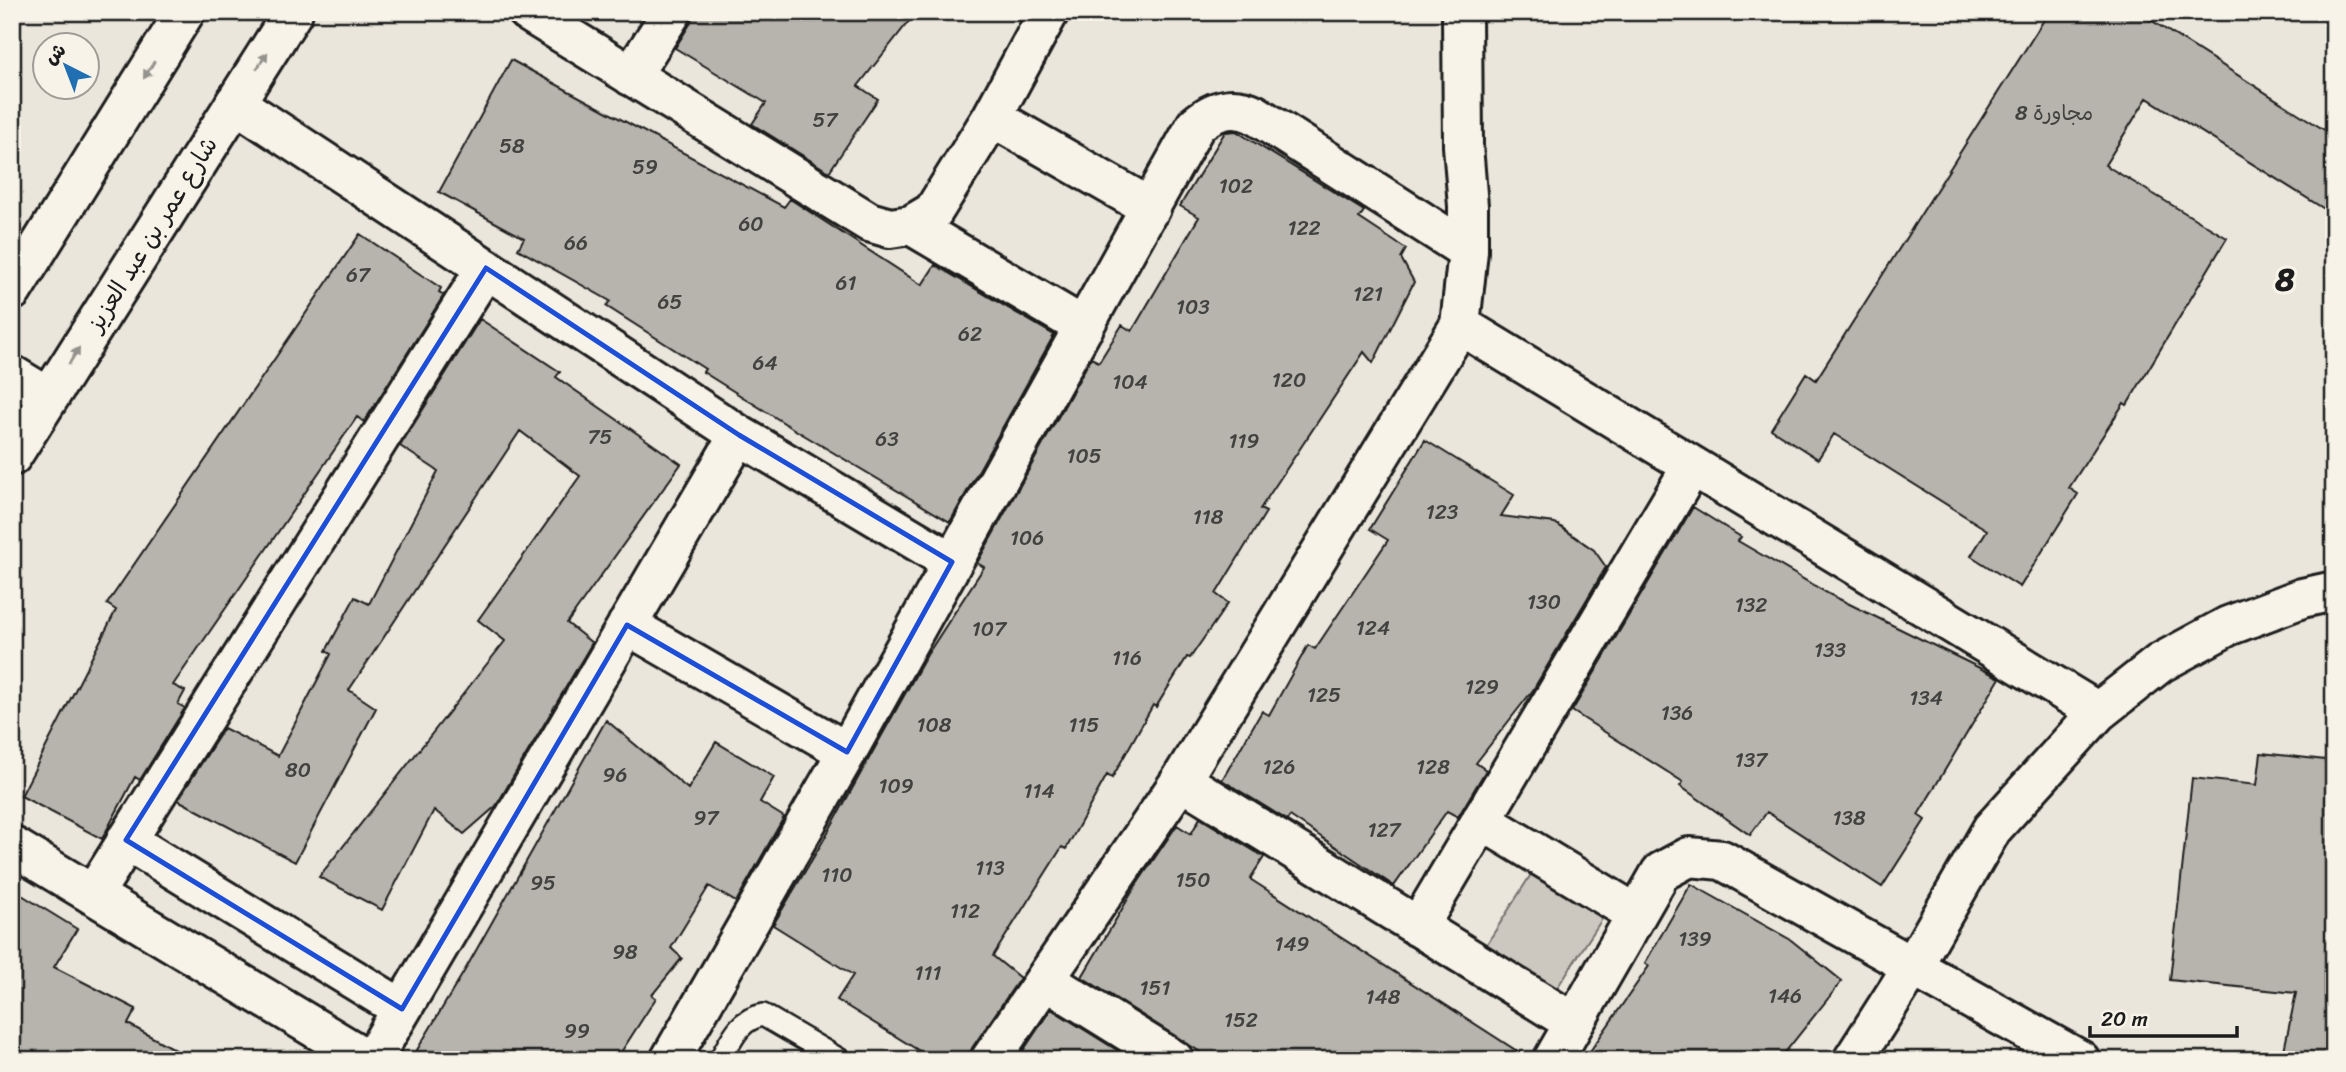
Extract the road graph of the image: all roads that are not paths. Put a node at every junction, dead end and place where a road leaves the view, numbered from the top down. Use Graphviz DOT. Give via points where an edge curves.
graph roads {
  1 [pos="185,12"];
  2 [pos="293,12"];
  3 [pos="528,12"];
  4 [pos="672,12"];
  5 [pos="1049,12"];
  6 [pos="1462,12"];
  7 [pos="631,76"];
  8 [pos="235,103"];
  9 [pos="992,117"];
  10 [pos="1151,208"];
  11 [pos="911,225"];
  12 [pos="1468,251"];
  13 [pos="486,268"];
  14 [pos="12,291"];
  15 [pos="1460,325"];
  16 [pos="1084,327"];
  17 [pos="12,374"];
  18 [pos="48,397"];
  19 [pos="739,435"];
  20 [pos="12,456"];
  21 [pos="1692,466"];
  22 [pos="952,562"];
  23 [pos="2334,591"];
  24 [pos="627,625"];
  25 [pos="2098,712"];
  26 [pos="847,752"];
  27 [pos="1181,780"];
  28 [pos="1481,820"];
  29 [pos="126,840"];
  30 [pos="12,846"];
  31 [pos="93,895"];
  32 [pos="1636,914"];
  33 [pos="1418,927"];
  34 [pos="1913,966"];
  35 [pos="1045,980"];
  36 [pos="402,1009"];
  37 [pos="1574,1023"];
  38 [pos="370,1060"];
  39 [pos="670,1060"];
  40 [pos="720,1060"];
  41 [pos="841,1060"];
  42 [pos="989,1060"];
  43 [pos="1174,1060"];
  44 [pos="1553,1060"];
  45 [pos="1853,1060"];
  46 [pos="2080,1060"];
  1 -- 14 [label="street, one-way"];
  8 -- 2 [label="street, شارع عمر بن عبد العزيز, one-way"];
  3 -- 7 [label="street"];
  4 -- 7 [label="street"];
  5 -- 9 [label="street"];
  6 -- 12 [label="street"];
  7 -- 11 [label="street" via="869,222 890,228"];
  8 -- 13 [label="street"];
  18 -- 8 [label="street, شارع عمر بن عبد العزيز, one-way"];
  9 -- 10 [label="street"];
  9 -- 11 [label="street" via="933,212"];
  10 -- 12 [label="street" via="1196,125 1220,110 1245,110"];
  10 -- 16 [label="street"];
  11 -- 16 [label="street"];
  12 -- 15 [label="street"];
  13 -- 19 [label="street"];
  13 -- 29 [label="street"];
  15 -- 21 [label="street"];
  15 -- 27 [label="street"];
  16 -- 22 [label="street"];
  17 -- 18 [label="street"];
  18 -- 20 [label="street, شارع عمر بن عبد العزيز"];
  19 -- 22 [label="street"];
  19 -- 24 [label="street"];
  21 -- 25 [label="street"];
  21 -- 28 [label="street"];
  22 -- 26 [label="street"];
  23 -- 25 [label="street" via="2301,598 2228,626 2160,663"];
  24 -- 26 [label="street"];
  24 -- 36 [label="street"];
  25 -- 34 [label="street" via="1992,829"];
  26 -- 39 [label="street"];
  27 -- 33 [label="street"];
  27 -- 35 [label="street"];
  28 -- 32 [label="street"];
  28 -- 33 [label="street"];
  29 -- 31 [label="street"];
  29 -- 36 [label="street"];
  30 -- 31 [label="street"];
  31 -- 38 [label="street"];
  32 -- 34 [label="street" via="1661,872 1689,856 1721,860"];
  32 -- 37 [label="street"];
  33 -- 37 [label="street"];
  34 -- 45 [label="street"];
  34 -- 46 [label="street"];
  35 -- 42 [label="street"];
  35 -- 43 [label="street"];
  36 -- 38 [label="street"];
  37 -- 44 [label="street"];
  40 -- 41 [label="lane" via="739,1027 749,1017 763,1015"];
}
